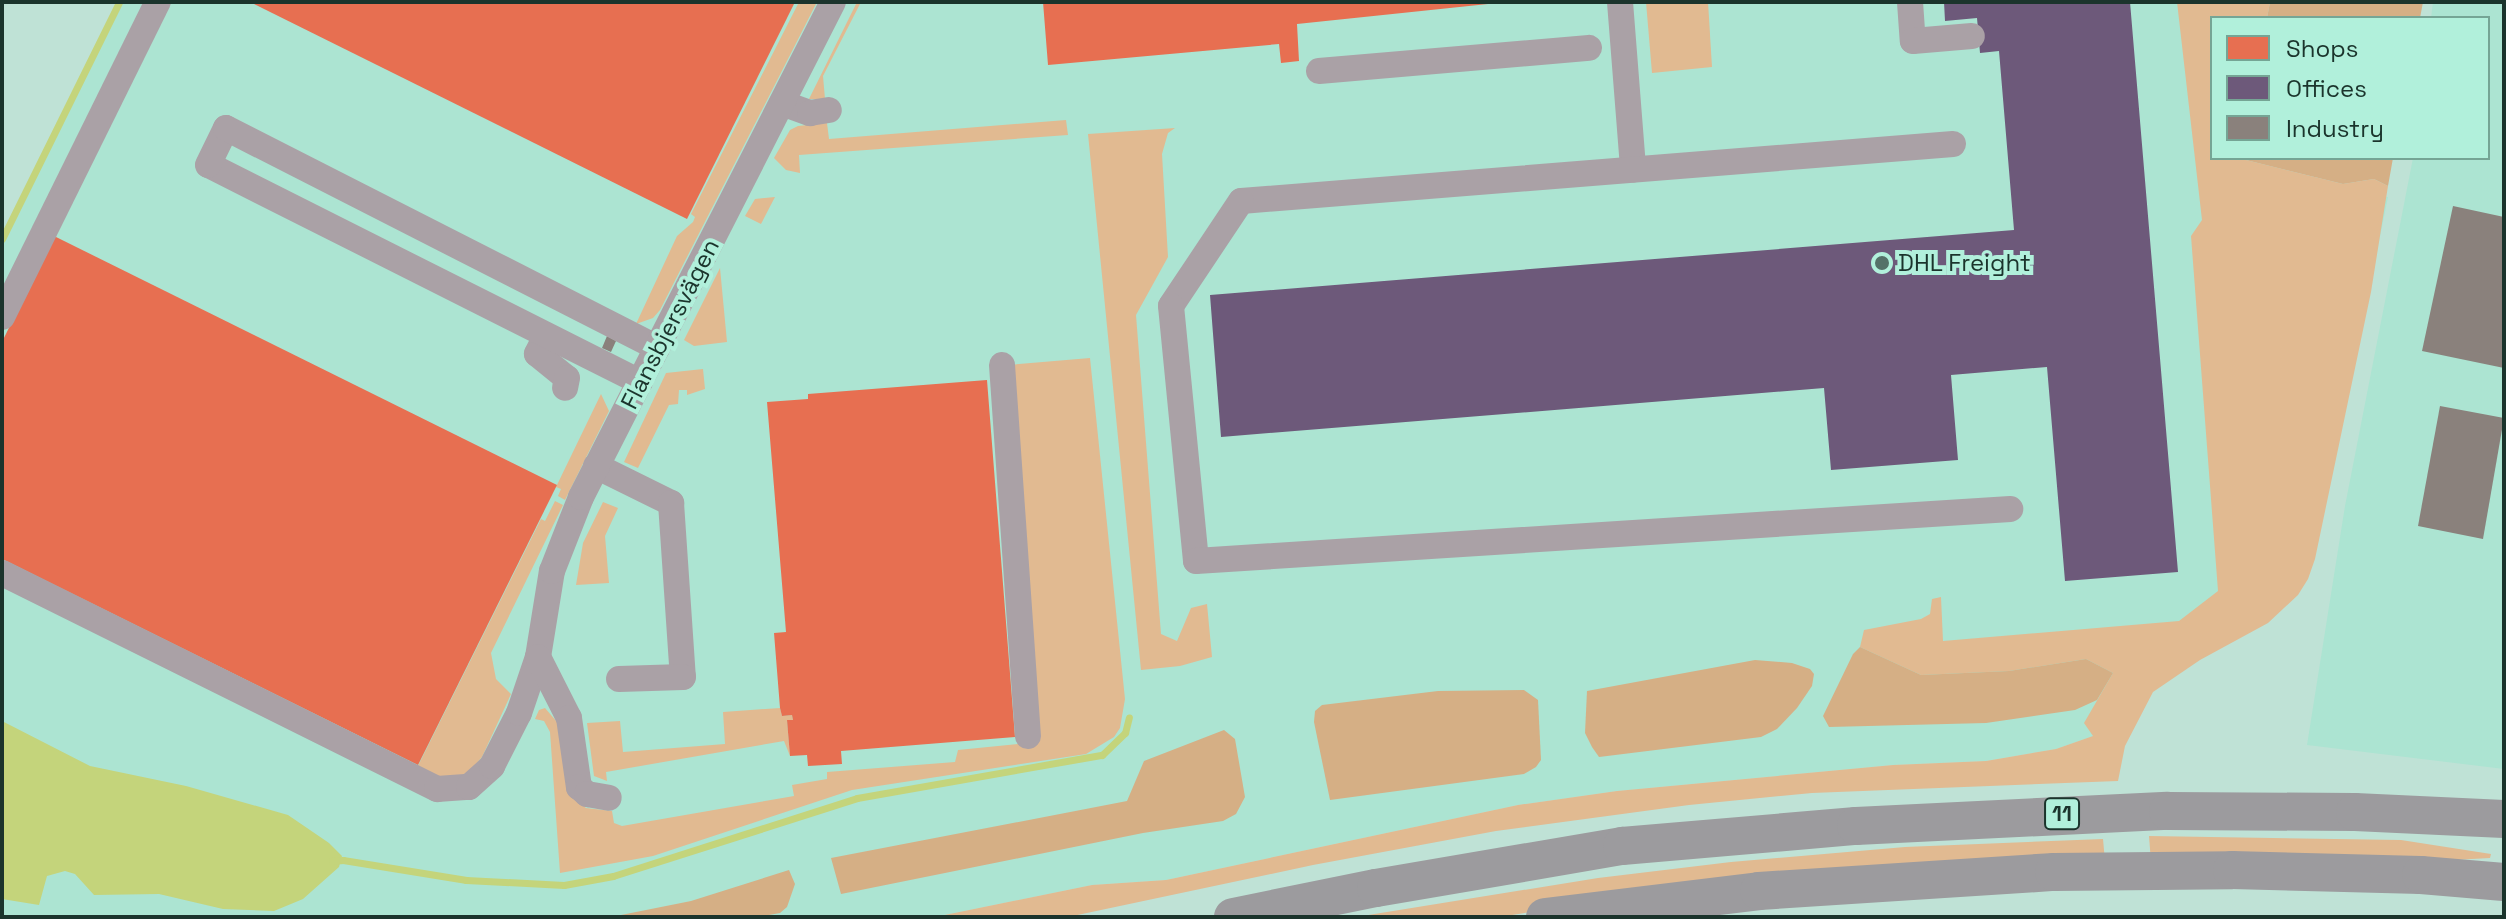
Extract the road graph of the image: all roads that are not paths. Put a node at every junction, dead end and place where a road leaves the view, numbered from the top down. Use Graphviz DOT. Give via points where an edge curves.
graph roads {
  1 [pos="158,2"];
  2 [pos="833,2"];
  3 [pos="1620,2"];
  4 [pos="1910,2"];
  5 [pos="1972,36"];
  6 [pos="1589,48"];
  7 [pos="1319,71"];
  8 [pos="782,103"];
  9 [pos="829,110"];
  10 [pos="1953,144"];
  11 [pos="1633,169"];
  12 [pos="2,317"];
  13 [pos="546,336"];
  14 [pos="657,348"];
  15 [pos="1002,365"];
  16 [pos="640,382"];
  17 [pos="565,388"];
  18 [pos="596,466"];
  19 [pos="2010,509"];
  20 [pos="2,573"];
  21 [pos="538,657"];
  22 [pos="619,679"];
  23 [pos="1028,736"];
  24 [pos="609,798"];
  25 [pos="2504,819"];
  26 [pos="2504,882"];
  27 [pos="1876,883"];
  28 [pos="1233,917"];
  29 [pos="1545,917"];
  30 [pos="1672,917"];
  1 -- 12 [label="street"];
  2 -- 8 [label="street, Flansbjersvägen"];
  3 -- 11 [label="street"];
  4 -- 5 [label="street" via="1913,41"];
  6 -- 7 [label="street"];
  8 -- 9 [label="street" via="810,113"];
  8 -- 14 [label="street, Flansbjersvägen"];
  10 -- 11 [label="street"];
  11 -- 19 [label="street" via="1241,201 1171,306 1196,561"];
  13 -- 14 [label="street" via="371,262 266,209 208,165 226,128 297,155 475,245"];
  13 -- 16 [label="street"];
  13 -- 17 [label="street" via="537,354 567,378"];
  14 -- 16 [label="street, Flansbjersvägen"];
  15 -- 23 [label="street"];
  16 -- 18 [label="street, Flansbjersvägen"];
  18 -- 21 [label="street, Flansbjersvägen" via="552,571"];
  18 -- 22 [label="street" via="671,503 683,677"];
  20 -- 21 [label="street, Flansbjersvägen" via="437,789 469,787 492,766 519,713"];
  21 -- 24 [label="street" via="569,718 579,787"];
  25 -- 28 [label="highway, 11" via="2168,811 1856,826 1622,846"];
  26 -- 27 [label="highway" via="2232,870 2054,872"];
  27 -- 29 [label="highway" via="1743,892"];
  27 -- 30 [label="highway"];
}
